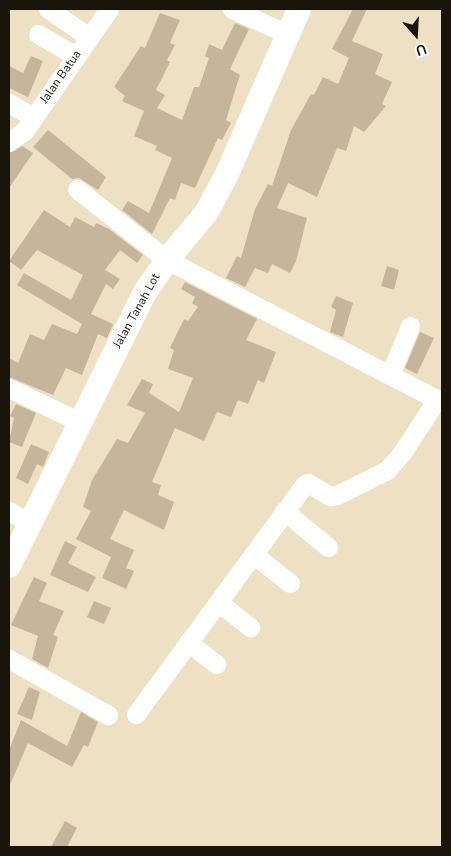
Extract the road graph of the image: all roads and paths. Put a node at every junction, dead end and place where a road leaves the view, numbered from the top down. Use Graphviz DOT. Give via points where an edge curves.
graph roads {
  1 [pos="48,9"];
  2 [pos="109,9"];
  3 [pos="232,9"];
  4 [pos="299,9"];
  5 [pos="38,34"];
  6 [pos="288,34"];
  7 [pos="89,37"];
  8 [pos="76,56"];
  9 [pos="9,103"];
  10 [pos="34,117"];
  11 [pos="9,142"];
  12 [pos="77,189"];
  13 [pos="167,260"];
  14 [pos="410,326"];
  15 [pos="390,375"];
  16 [pos="9,388"];
  17 [pos="440,401"];
  18 [pos="80,422"];
  19 [pos="9,511"];
  20 [pos="284,511"];
  21 [pos="30,522"];
  22 [pos="328,547"];
  23 [pos="253,554"];
  24 [pos="9,566"];
  25 [pos="290,583"];
  26 [pos="218,602"];
  27 [pos="250,627"];
  28 [pos="188,642"];
  29 [pos="9,659"];
  30 [pos="216,664"];
  31 [pos="108,714"];
  32 [pos="136,714"];
  1 -- 7 [label="street"];
  2 -- 7 [label="street, Jalan Batua"];
  3 -- 6 [label="street"];
  4 -- 6 [label="main road, Jalan Tanah Lot"];
  5 -- 8 [label="street"];
  6 -- 13 [label="main road, Jalan Tanah Lot" via="213,202 194,230"];
  7 -- 8 [label="street, Jalan Batua"];
  8 -- 10 [label="street, Jalan Batua"];
  9 -- 10 [label="street"];
  10 -- 11 [label="street, Jalan Batua" via="25,130"];
  12 -- 13 [label="street"];
  13 -- 15 [label="street"];
  13 -- 18 [label="main road, Jalan Tanah Lot" via="144,294"];
  14 -- 15 [label="street"];
  15 -- 17 [label="street"];
  16 -- 18 [label="street"];
  17 -- 20 [label="street" via="387,470 337,495 330,496 306,483"];
  18 -- 21 [label="main road, Jalan Tanah Lot"];
  19 -- 21 [label="street"];
  20 -- 22 [label="street"];
  20 -- 23 [label="street"];
  21 -- 24 [label="main road, Jalan Tanah Lot"];
  23 -- 25 [label="street"];
  23 -- 26 [label="street"];
  26 -- 27 [label="street"];
  26 -- 28 [label="street"];
  28 -- 30 [label="street"];
  28 -- 32 [label="street"];
  29 -- 31 [label="street"];
}
